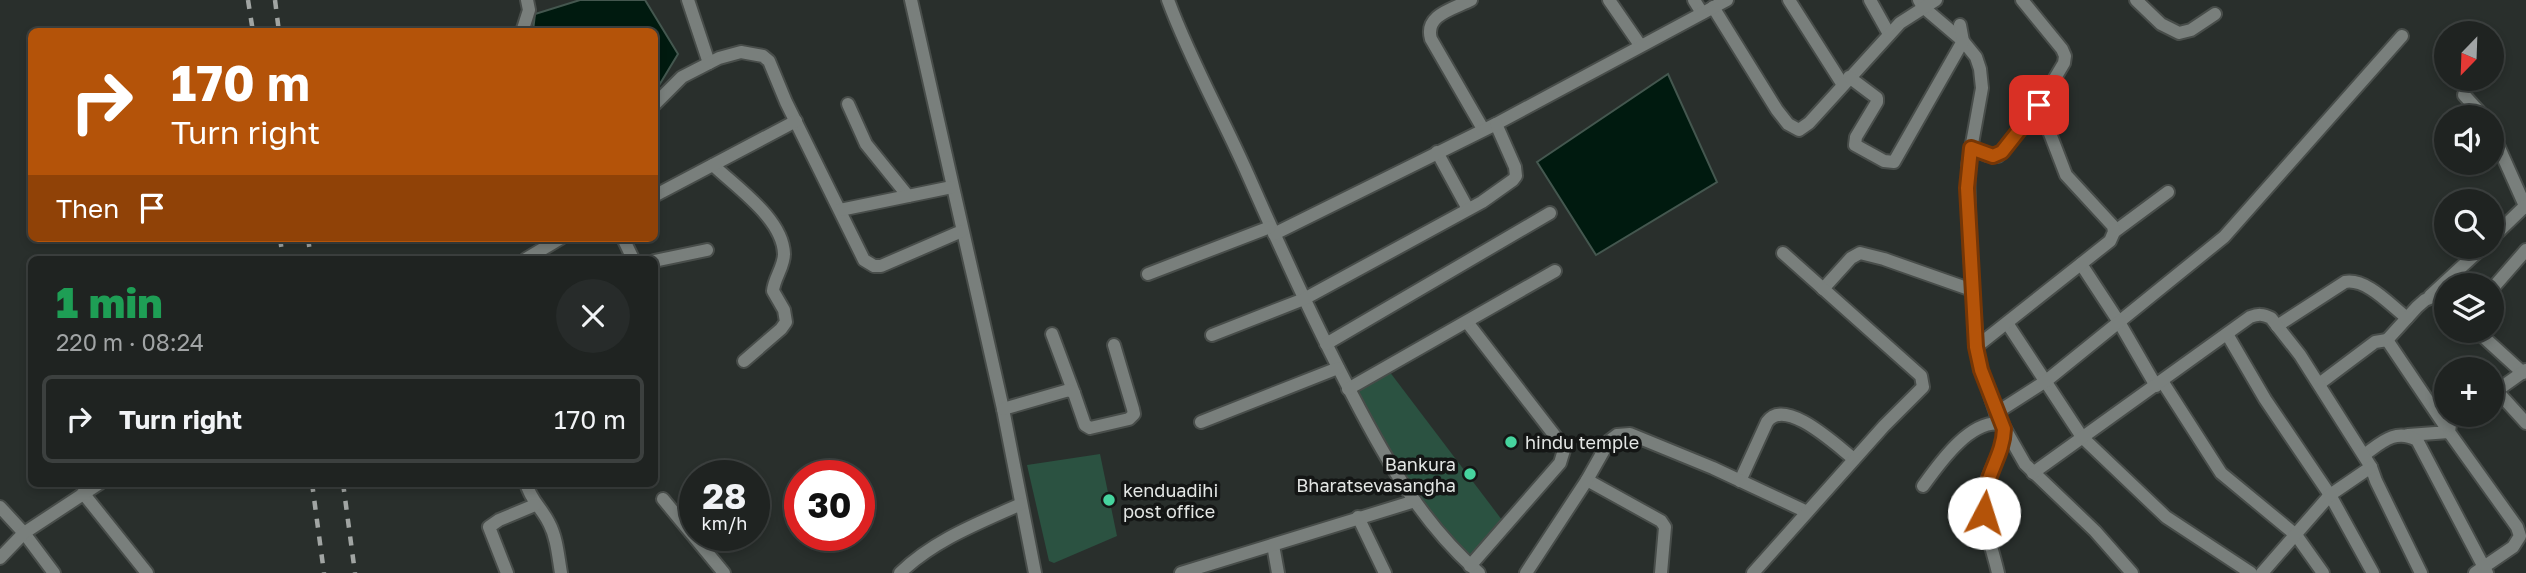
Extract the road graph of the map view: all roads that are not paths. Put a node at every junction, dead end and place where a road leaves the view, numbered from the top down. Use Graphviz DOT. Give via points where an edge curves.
graph roads {
  1 [pos="527,0"];
  2 [pos="688,0"];
  3 [pos="911,0"];
  4 [pos="1168,0"];
  5 [pos="1471,0"];
  6 [pos="1609,0"];
  7 [pos="1694,0"];
  8 [pos="1727,0"];
  9 [pos="1789,0"];
  10 [pos="1870,0"];
  11 [pos="1936,0"];
  12 [pos="2022,0"];
  13 [pos="2136,0"];
  14 [pos="1921,3"];
  15 [pos="1707,10"];
  16 [pos="2215,14"];
  17 [pos="1960,25"];
  18 [pos="523,28"];
  19 [pos="1889,34"];
  20 [pos="2402,36"];
  21 [pos="1963,41"];
  22 [pos="1640,45"];
  23 [pos="709,63"];
  24 [pos="1846,81"];
  25 [pos="2464,95"];
  26 [pos="658,102"];
  27 [pos="848,104"];
  28 [pos="2039,105"];
  29 [pos="2473,105"];
  30 [pos="796,121"];
  31 [pos="1490,127"];
  32 [pos="1971,148"];
  33 [pos="1437,152"];
  34 [pos="2504,159"];
  35 [pos="713,166"];
  36 [pos="952,187"];
  37 [pos="2168,192"];
  38 [pos="658,194"];
  39 [pos="908,196"];
  40 [pos="2525,207"];
  41 [pos="1468,209"];
  42 [pos="840,210"];
  43 [pos="1550,213"];
  44 [pos="2504,227"];
  45 [pos="1272,230"];
  46 [pos="962,231"];
  47 [pos="2114,232"];
  48 [pos="554,242"];
  49 [pos="707,250"];
  50 [pos="2526,250"];
  51 [pos="1783,253"];
  52 [pos="531,256"];
  53 [pos="2470,259"];
  54 [pos="658,260"];
  55 [pos="2081,264"];
  56 [pos="1555,271"];
  57 [pos="1148,274"];
  58 [pos="2504,275"];
  59 [pos="1823,289"];
  60 [pos="1972,290"];
  61 [pos="2430,296"];
  62 [pos="2434,297"];
  63 [pos="1304,299"];
  64 [pos="2407,318"];
  65 [pos="1467,322"];
  66 [pos="2119,322"];
  67 [pos="2007,323"];
  68 [pos="2277,326"];
  69 [pos="1052,334"];
  70 [pos="2227,334"];
  71 [pos="1212,335"];
  72 [pos="2387,340"];
  73 [pos="2490,343"];
  74 [pos="1325,344"];
  75 [pos="1114,345"];
  76 [pos="1976,347"];
  77 [pos="744,361"];
  78 [pos="1338,368"];
  79 [pos="2524,372"];
  80 [pos="2046,381"];
  81 [pos="2159,384"];
  82 [pos="2319,384"];
  83 [pos="2504,386"];
  84 [pos="1348,388"];
  85 [pos="1074,393"];
  86 [pos="2504,402"];
  87 [pos="1003,408"];
  88 [pos="1999,418"];
  89 [pos="1201,422"];
  90 [pos="2526,423"];
  91 [pos="2450,427"];
  92 [pos="2449,432"];
  93 [pos="2408,435"];
  94 [pos="2082,437"];
  95 [pos="2364,455"];
  96 [pos="1854,459"];
  97 [pos="2371,467"];
  98 [pos="2033,473"];
  99 [pos="1587,480"];
  100 [pos="1740,481"];
  101 [pos="1923,486"];
  102 [pos="93,487"];
  103 [pos="528,487"];
  104 [pos="83,493"];
  105 [pos="2330,495"];
  106 [pos="663,499"];
  107 [pos="1415,501"];
  108 [pos="1021,503"];
  109 [pos="535,505"];
  110 [pos="0,506"];
  111 [pos="1807,512"];
  112 [pos="1358,517"];
  113 [pos="24,533"];
  114 [pos="2296,535"];
  115 [pos="2523,540"];
  116 [pos="1273,545"];
  117 [pos="0,558"];
  118 [pos="2276,568"];
  119 [pos="1475,569"];
  120 [pos="2482,571"];
  121 [pos="54,573"];
  122 [pos="147,573"];
  123 [pos="507,573"];
  124 [pos="561,573"];
  125 [pos="724,573"];
  126 [pos="900,573"];
  127 [pos="1035,573"];
  128 [pos="1181,573"];
  129 [pos="1278,573"];
  130 [pos="1385,573"];
  131 [pos="1527,573"];
  132 [pos="1661,573"];
  133 [pos="1753,573"];
  134 [pos="1998,573"];
  135 [pos="2132,573"];
  136 [pos="2252,573"];
  137 [pos="2262,573"];
  138 [pos="2323,573"];
  139 [pos="2373,573"];
  140 [pos="2421,573"];
  1 -- 18 [label="street"];
  2 -- 23 [label="street"];
  3 -- 36 [label="street"];
  4 -- 45 [label="street"];
  5 -- 31 [label="street" via="1431,22 1429,31"];
  6 -- 22 [label="street"];
  7 -- 15 [label="street"];
  8 -- 15 [label="street"];
  9 -- 24 [label="street"];
  10 -- 19 [label="street"];
  11 -- 14 [label="street"];
  12 -- 28 [label="street" via="2067,51"];
  13 -- 16 [label="street" via="2161,24 2179,33"];
  14 -- 19 [label="street"];
  14 -- 21 [label="street"];
  15 -- 22 [label="street"];
  15 -- 24 [label="street" via="1793,128 1804,128"];
  17 -- 21 [label="street"];
  19 -- 24 [label="street"];
  20 -- 66 [label="street" via="2224,237"];
  21 -- 24 [label="street" via="1894,162 1855,145 1877,98"];
  21 -- 32 [label="street" via="1976,57 1982,88"];
  22 -- 31 [label="street"];
  23 -- 26 [label="street" via="682,77"];
  23 -- 30 [label="street" via="733,53 763,56"];
  25 -- 29 [label="street"];
  27 -- 39 [label="street" via="866,144"];
  28 -- 32 [label="street" via="1998,156"];
  28 -- 47 [label="street" via="2066,175"];
  30 -- 35 [label="street"];
  30 -- 42 [label="street"];
  31 -- 33 [label="street"];
  31 -- 41 [label="street" via="1516,176"];
  32 -- 60 [label="street" via="1967,188"];
  33 -- 41 [label="street"];
  33 -- 45 [label="street"];
  34 -- 40 [label="street"];
  35 -- 38 [label="street"];
  35 -- 77 [label="street" via="771,221 783,246 773,291 786,322"];
  36 -- 39 [label="street"];
  36 -- 46 [label="street"];
  37 -- 47 [label="street"];
  39 -- 42 [label="street"];
  40 -- 44 [label="street"];
  41 -- 63 [label="street"];
  42 -- 46 [label="street" via="859,253 874,266"];
  43 -- 74 [label="street"];
  45 -- 57 [label="street"];
  45 -- 63 [label="street"];
  46 -- 87 [label="street"];
  47 -- 55 [label="street" via="2110,241"];
  48 -- 52 [label="street"];
  49 -- 54 [label="street"];
  50 -- 58 [label="street"];
  51 -- 59 [label="street"];
  53 -- 61 [label="street"];
  55 -- 66 [label="street"];
  55 -- 67 [label="street"];
  56 -- 65 [label="street"];
  59 -- 60 [label="street" via="1860,253"];
  59 -- 96 [label="street" via="1923,381 1920,392"];
  60 -- 76 [label="street"];
  61 -- 62 [label="street"];
  61 -- 64 [label="street"];
  63 -- 71 [label="street"];
  63 -- 74 [label="street"];
  64 -- 68 [label="street" via="2365,285 2351,281"];
  64 -- 72 [label="street"];
  65 -- 84 [label="street"];
  65 -- 119 [label="street" via="1564,450 1560,463"];
  66 -- 80 [label="street"];
  66 -- 81 [label="street"];
  67 -- 76 [label="street"];
  67 -- 80 [label="street"];
  68 -- 70 [label="street" via="2271,318 2256,314"];
  68 -- 82 [label="street"];
  69 -- 85 [label="street"];
  70 -- 81 [label="street"];
  70 -- 105 [label="street"];
  72 -- 82 [label="street" via="2375,342"];
  72 -- 92 [label="street"];
  73 -- 79 [label="street"];
  74 -- 78 [label="street"];
  75 -- 85 [label="street" via="1132,417 1090,428"];
  76 -- 88 [label="street"];
  78 -- 84 [label="street"];
  78 -- 89 [label="street"];
  79 -- 83 [label="street"];
  80 -- 88 [label="street"];
  80 -- 94 [label="street"];
  81 -- 94 [label="street"];
  81 -- 114 [label="street" via="2221,473"];
  82 -- 95 [label="street"];
  84 -- 107 [label="street"];
  85 -- 87 [label="street" via="1063,391"];
  86 -- 90 [label="street"];
  87 -- 108 [label="street"];
  88 -- 98 [label="street"];
  88 -- 101 [label="street" via="1954,446"];
  88 -- 134 [label="street" via="2003,439 1983,500"];
  91 -- 92 [label="street"];
  92 -- 93 [label="street"];
  92 -- 115 [label="street"];
  93 -- 95 [label="street" via="2394,435"];
  93 -- 120 [label="street" via="2417,440"];
  94 -- 98 [label="street"];
  94 -- 136 [label="street" via="2166,517"];
  95 -- 97 [label="street"];
  96 -- 100 [label="street" via="1799,418 1779,413 1767,422"];
  96 -- 111 [label="street"];
  97 -- 105 [label="street"];
  97 -- 140 [label="street"];
  98 -- 135 [label="street"];
  99 -- 100 [label="street" via="1609,441 1625,433"];
  99 -- 131 [label="street"];
  99 -- 132 [label="street" via="1661,521 1665,527"];
  100 -- 111 [label="street"];
  102 -- 104 [label="street"];
  103 -- 109 [label="street"];
  104 -- 113 [label="street"];
  104 -- 122 [label="street"];
  105 -- 114 [label="street"];
  105 -- 139 [label="street"];
  106 -- 125 [label="street"];
  107 -- 112 [label="street"];
  107 -- 119 [label="street"];
  108 -- 126 [label="street" via="934,545"];
  108 -- 127 [label="street"];
  109 -- 123 [label="street" via="489,527"];
  109 -- 124 [label="street" via="554,535"];
  110 -- 113 [label="street"];
  111 -- 133 [label="street"];
  112 -- 116 [label="street"];
  112 -- 130 [label="street"];
  113 -- 117 [label="street"];
  113 -- 121 [label="street"];
  114 -- 118 [label="street"];
  114 -- 138 [label="street"];
  115 -- 120 [label="street"];
  116 -- 128 [label="street"];
  116 -- 129 [label="street"];
  118 -- 137 [label="street"];
}
